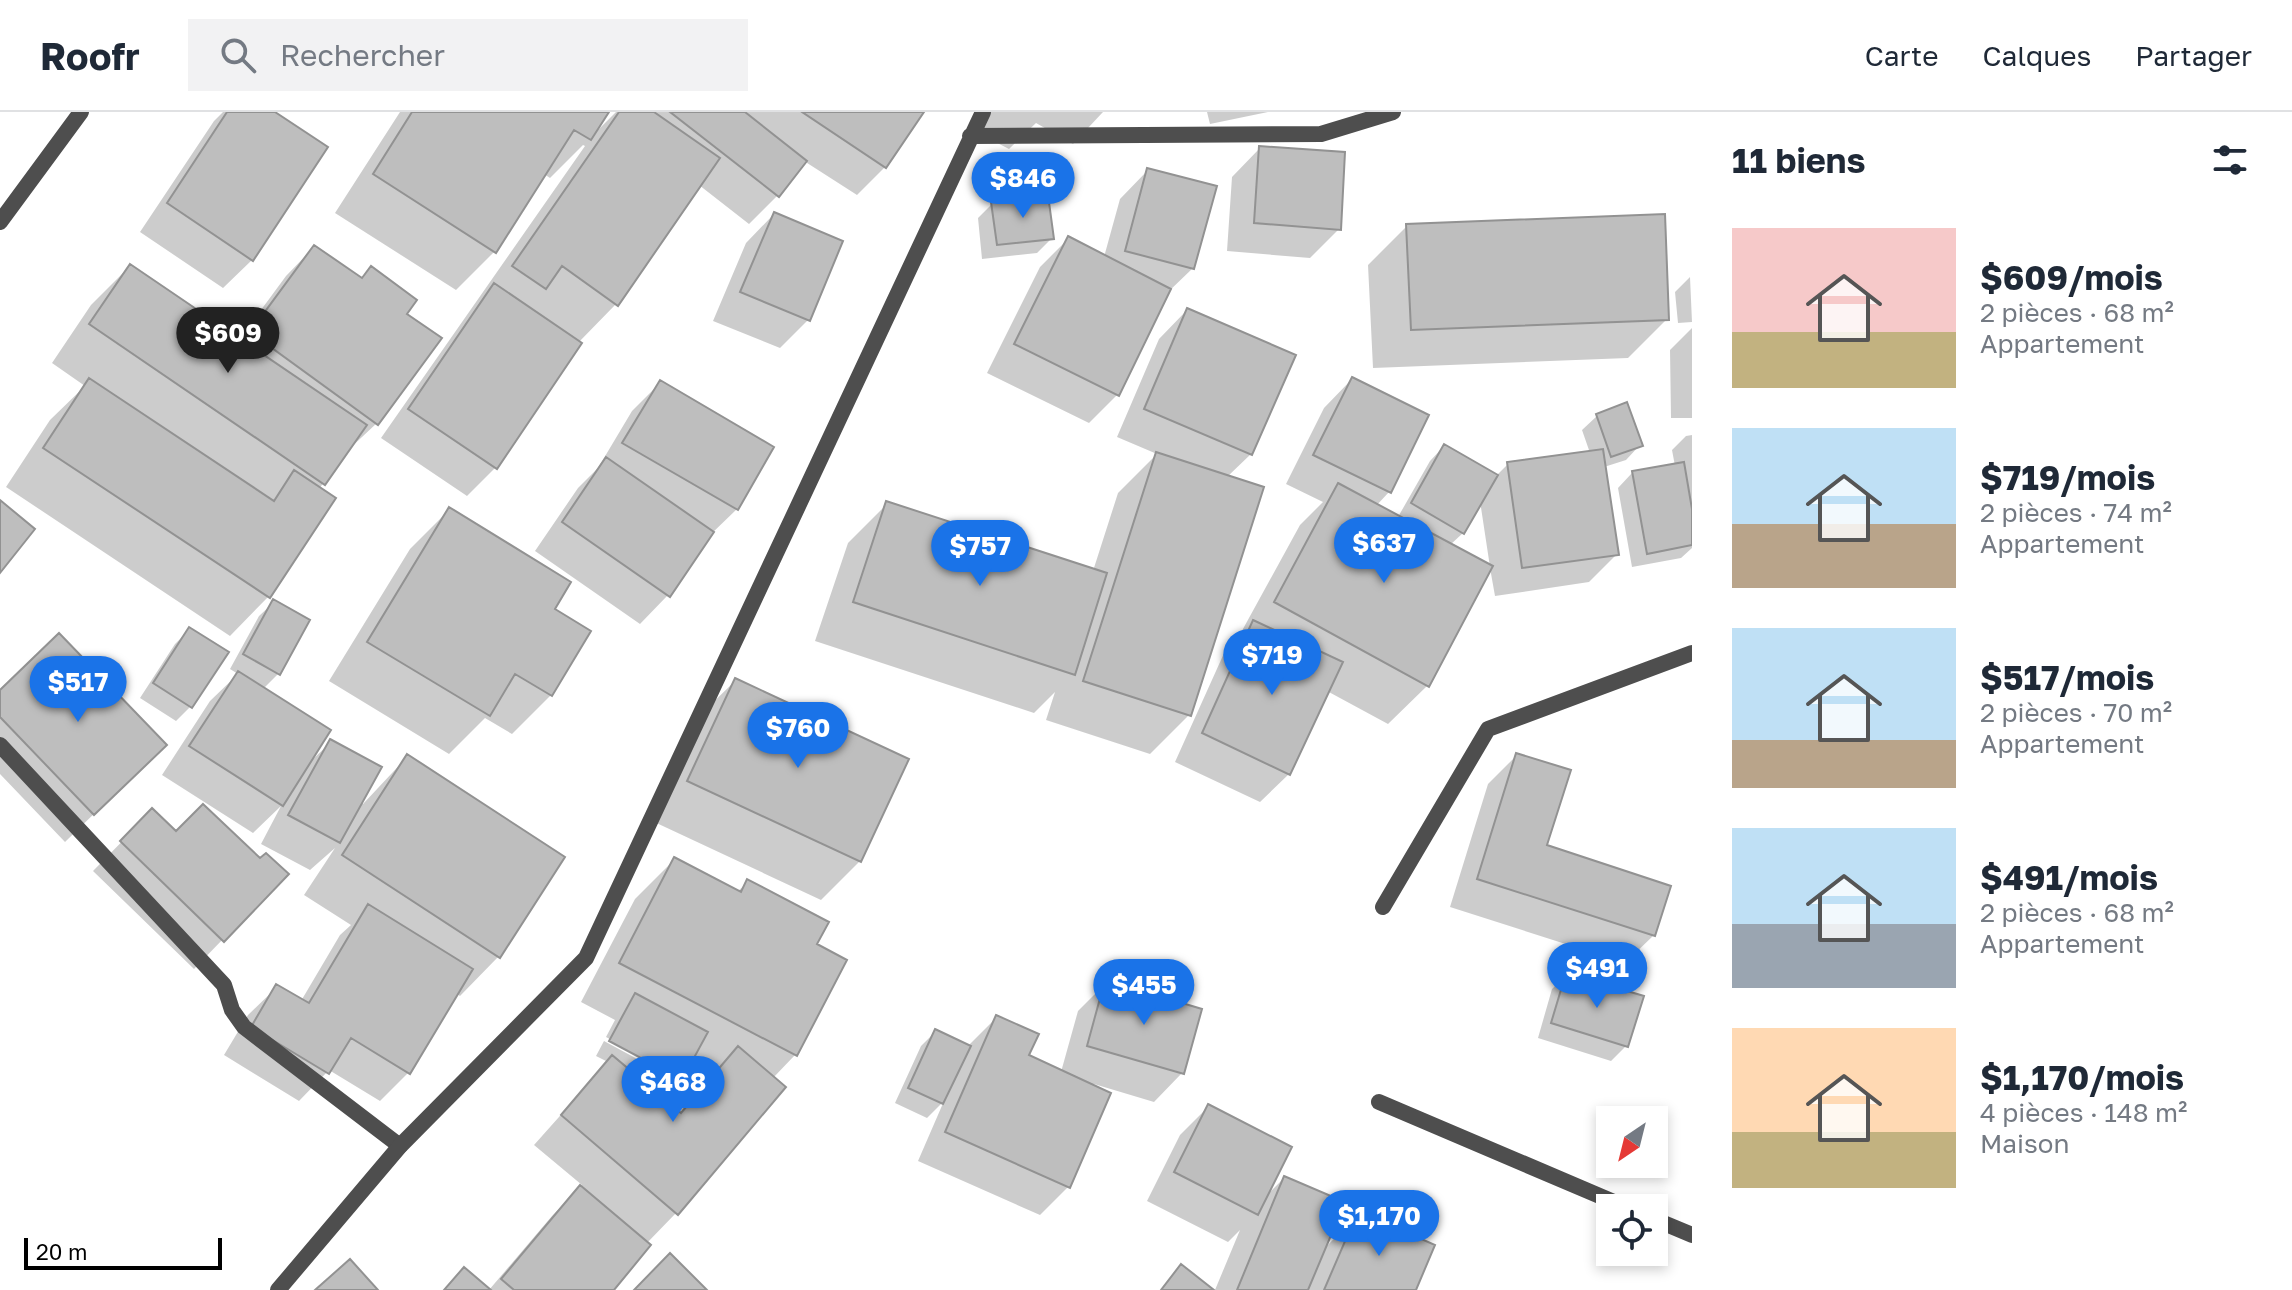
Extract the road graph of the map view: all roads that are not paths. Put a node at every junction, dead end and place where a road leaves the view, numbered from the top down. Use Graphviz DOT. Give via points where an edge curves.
graph roads {
  1 [pos="81,112"];
  2 [pos="983,112"];
  3 [pos="1393,112"];
  4 [pos="970,136"];
  5 [pos="0,222"];
  6 [pos="1692,653"];
  7 [pos="0,745"];
  8 [pos="1383,907"];
  9 [pos="1379,1102"];
  10 [pos="400,1146"];
  11 [pos="1596,1194"];
  12 [pos="1668,1225"];
  13 [pos="1692,1235"];
  14 [pos="278,1290"];
  1 -- 5 [label="street"];
  2 -- 4 [label="street"];
  3 -- 4 [label="street" via="1321,134"];
  4 -- 10 [label="street" via="586,958"];
  6 -- 8 [label="street" via="1488,729"];
  7 -- 10 [label="street" via="224,985 244,1027"];
  9 -- 11 [label="street"];
  10 -- 14 [label="street"];
  12 -- 13 [label="street"];
}
